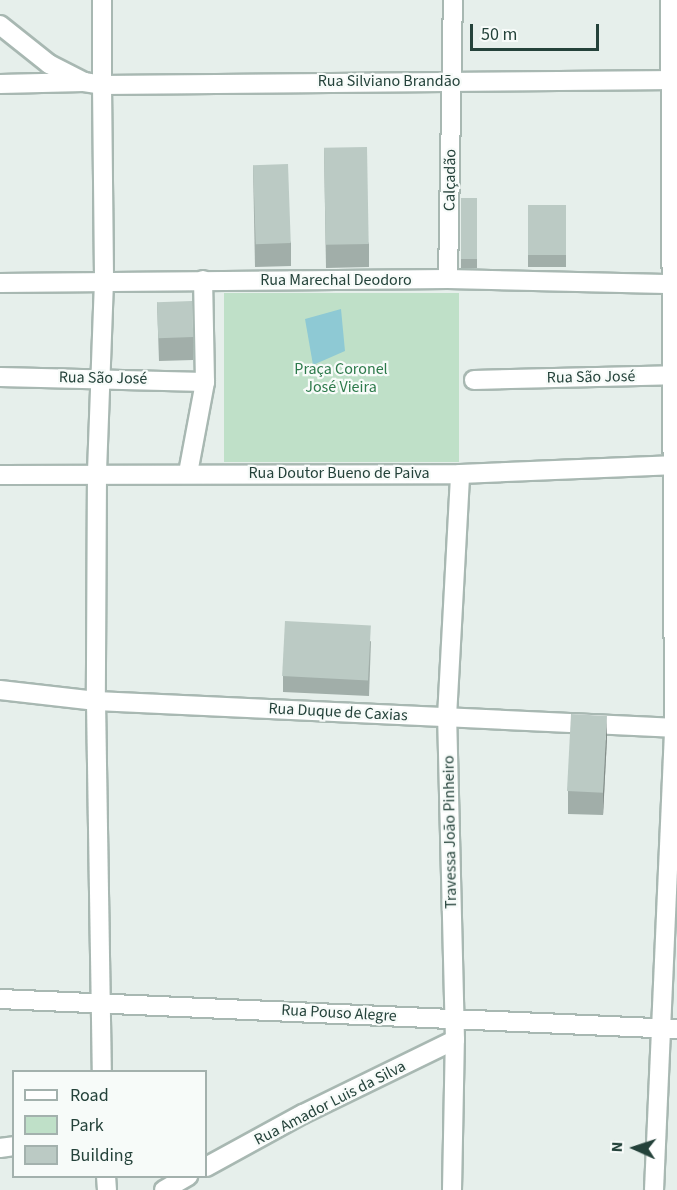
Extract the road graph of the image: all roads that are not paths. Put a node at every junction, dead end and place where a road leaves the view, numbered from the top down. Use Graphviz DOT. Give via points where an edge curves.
graph roads {
  1 [pos="102,0"];
  2 [pos="453,0"];
  3 [pos="670,0"];
  4 [pos="0,26"];
  5 [pos="674,80"];
  6 [pos="451,81"];
  7 [pos="0,84"];
  8 [pos="93,84"];
  9 [pos="448,279"];
  10 [pos="203,280"];
  11 [pos="104,281"];
  12 [pos="0,283"];
  13 [pos="675,284"];
  14 [pos="673,375"];
  15 [pos="0,377"];
  16 [pos="102,377"];
  17 [pos="474,380"];
  18 [pos="205,382"];
  19 [pos="675,465"];
  20 [pos="97,473"];
  21 [pos="188,473"];
  22 [pos="0,474"];
  23 [pos="460,474"];
  24 [pos="0,690"];
  25 [pos="96,701"];
  26 [pos="447,717"];
  27 [pos="675,728"];
  28 [pos="0,999"];
  29 [pos="102,1004"];
  30 [pos="454,1019"];
  31 [pos="670,1028"];
  32 [pos="455,1040"];
  33 [pos="102,1070"];
  34 [pos="207,1166"];
  35 [pos="185,1178"];
  36 [pos="164,1190"];
  37 [pos="452,1190"];
  38 [pos="654,1190"];
  1 -- 8 [label="street"];
  2 -- 6 [label="street, Calçadão"];
  3 -- 5 [label="street"];
  4 -- 8 [label="street" via="49,64"];
  5 -- 6 [label="street, Rua Silviano Brandão"];
  5 -- 13 [label="street"];
  6 -- 8 [label="street, Rua Silviano Brandão"];
  6 -- 9 [label="street, Calçadão"];
  7 -- 8 [label="street, Rua Silviano Brandão"];
  8 -- 11 [label="street"];
  9 -- 10 [label="street, Rua Marechal Deodoro"];
  9 -- 13 [label="street, Rua Marechal Deodoro"];
  10 -- 11 [label="street, Rua Marechal Deodoro"];
  10 -- 18 [label="street"];
  11 -- 12 [label="street, Rua Marechal Deodoro"];
  11 -- 16 [label="street"];
  13 -- 14 [label="street"];
  14 -- 17 [label="street, Rua São José"];
  14 -- 19 [label="street"];
  15 -- 16 [label="street, Rua São José"];
  16 -- 18 [label="street, Rua São José"];
  16 -- 20 [label="street"];
  18 -- 21 [label="street"];
  19 -- 23 [label="street, Rua Doutor Bueno de Paiva"];
  19 -- 27 [label="street"];
  20 -- 21 [label="street, Rua Doutor Bueno de Paiva"];
  20 -- 22 [label="street, Rua Doutor Bueno de Paiva"];
  20 -- 25 [label="street"];
  21 -- 23 [label="street, Rua Doutor Bueno de Paiva"];
  23 -- 26 [label="street, Travessa João Pinheiro"];
  24 -- 25 [label="street, Rua Duque de Caxias"];
  25 -- 26 [label="street, Rua Duque de Caxias"];
  25 -- 29 [label="street"];
  26 -- 27 [label="street, Rua Duque de Caxias"];
  26 -- 30 [label="street, Travessa João Pinheiro"];
  27 -- 31 [label="street"];
  28 -- 29 [label="street, Rua Pouso Alegre"];
  29 -- 30 [label="street, Rua Pouso Alegre"];
  29 -- 33 [label="street"];
  30 -- 31 [label="street, Rua Pouso Alegre"];
  30 -- 32 [label="street, Travessa João Pinheiro"];
  31 -- 38 [label="street"];
  32 -- 34 [label="street, Rua Amador Luis da Silva" via="303,1114"];
  32 -- 37 [label="street, Travessa João Pinheiro"];
  35 -- 36 [label="street"];
}
